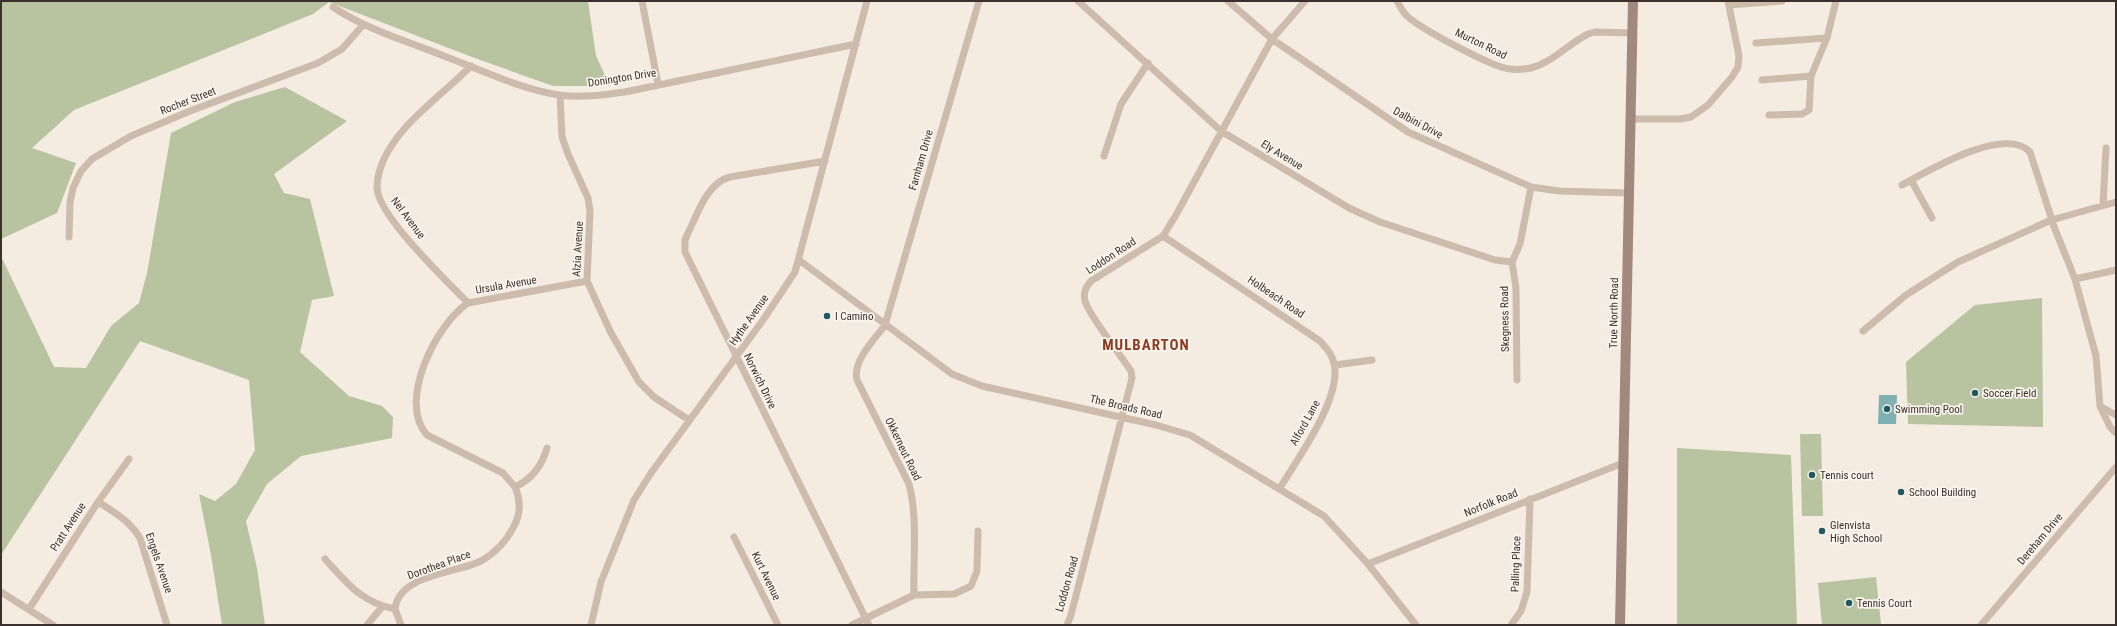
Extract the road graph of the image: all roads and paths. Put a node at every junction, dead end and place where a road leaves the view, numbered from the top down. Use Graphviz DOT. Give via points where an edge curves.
graph roads {
  1 [pos="642,1"];
  2 [pos="867,1"];
  3 [pos="979,1"];
  4 [pos="1078,1"];
  5 [pos="1228,1"];
  6 [pos="1306,1"];
  7 [pos="1397,1"];
  8 [pos="1633,1"];
  9 [pos="1782,1"];
  10 [pos="1836,1"];
  11 [pos="1729,3"];
  12 [pos="334,7"];
  13 [pos="363,25"];
  14 [pos="1632,33"];
  15 [pos="1827,38"];
  16 [pos="1272,39"];
  17 [pos="1756,43"];
  18 [pos="856,44"];
  19 [pos="1148,63"];
  20 [pos="471,66"];
  21 [pos="1811,76"];
  22 [pos="1762,80"];
  23 [pos="658,84"];
  24 [pos="560,95"];
  25 [pos="1769,115"];
  26 [pos="1631,119"];
  27 [pos="1221,131"];
  28 [pos="2106,148"];
  29 [pos="1104,156"];
  30 [pos="825,161"];
  31 [pos="1911,180"];
  32 [pos="1902,185"];
  33 [pos="1531,187"];
  34 [pos="1629,193"];
  35 [pos="2116,202"];
  36 [pos="2103,205"];
  37 [pos="1932,218"];
  38 [pos="2052,220"];
  39 [pos="1163,236"];
  40 [pos="69,237"];
  41 [pos="799,260"];
  42 [pos="1512,262"];
  43 [pos="2116,270"];
  44 [pos="2075,279"];
  45 [pos="587,281"];
  46 [pos="468,303"];
  47 [pos="885,325"];
  48 [pos="1863,330"];
  49 [pos="736,358"];
  50 [pos="1372,360"];
  51 [pos="1335,365"];
  52 [pos="1517,380"];
  53 [pos="2100,406"];
  54 [pos="2116,415"];
  55 [pos="1124,417"];
  56 [pos="689,420"];
  57 [pos="2116,433"];
  58 [pos="547,448"];
  59 [pos="129,459"];
  60 [pos="1623,464"];
  61 [pos="2116,466"];
  62 [pos="515,488"];
  63 [pos="1280,488"];
  64 [pos="1530,499"];
  65 [pos="98,502"];
  66 [pos="978,530"];
  67 [pos="734,537"];
  68 [pos="325,559"];
  69 [pos="1368,564"];
  70 [pos="1,592"];
  71 [pos="914,595"];
  72 [pos="382,607"];
  73 [pos="29,609"];
  74 [pos="395,609"];
  75 [pos="867,622"];
  76 [pos="54,625"];
  77 [pos="167,625"];
  78 [pos="368,625"];
  79 [pos="401,625"];
  80 [pos="590,625"];
  81 [pos="778,625"];
  82 [pos="852,625"];
  83 [pos="1067,625"];
  84 [pos="1416,625"];
  85 [pos="1511,625"];
  86 [pos="1620,625"];
  87 [pos="1981,625"];
  1 -- 23 [label="street"];
  2 -- 18 [label="street, Hythe Avenue"];
  3 -- 47 [label="street, Farnham Drive"];
  4 -- 19 [label="street, Ely Avenue"];
  5 -- 16 [label="street, Dalbini Drive"];
  6 -- 16 [label="street, Loddon Road"];
  7 -- 14 [label="street, Murton Road" via="1405,14 1424,27 1502,68 1514,70 1546,63 1588,34"];
  8 -- 14 [label="main road, True North Road"];
  9 -- 11 [label="street"];
  10 -- 15 [label="street"];
  11 -- 26 [label="street" via="1739,56 1738,67 1720,91 1708,105 1692,117"];
  12 -- 13 [label="street, Donington Drive"];
  13 -- 20 [label="street, Donington Drive"];
  13 -- 40 [label="street, Rocher Street" via="342,49 318,64 190,110 131,136 92,159 81,171 73,188"];
  14 -- 26 [label="main road, True North Road"];
  15 -- 17 [label="street"];
  15 -- 21 [label="street"];
  16 -- 27 [label="street, Loddon Road"];
  16 -- 33 [label="street, Dalbini Drive" via="1408,132"];
  18 -- 23 [label="street, Donington Drive"];
  18 -- 30 [label="street, Hythe Avenue"];
  19 -- 27 [label="street, Ely Avenue"];
  19 -- 29 [label="street" via="1121,104"];
  20 -- 24 [label="street, Donington Drive" via="527,87"];
  20 -- 46 [label="street, Nel Avenue" via="420,112 396,139 383,162 377,189 381,201 400,230"];
  21 -- 22 [label="street"];
  21 -- 25 [label="street" via="1810,106 1806,113"];
  23 -- 24 [label="street, Donington Drive" via="606,95"];
  24 -- 45 [label="street, Alzia Avenue" via="562,137 588,198 590,211"];
  26 -- 34 [label="main road, True North Road"];
  27 -- 39 [label="street, Loddon Road"];
  27 -- 42 [label="street, Ely Avenue" via="1366,216 1495,260"];
  28 -- 36 [label="street"];
  30 -- 41 [label="street, Hythe Avenue"];
  30 -- 49 [label="street, Norwich Drive" via="722,179 710,191 688,233 685,243 686,257"];
  31 -- 32 [label="street"];
  31 -- 37 [label="street"];
  31 -- 38 [label="street" via="1974,149 1987,146 2026,147 2030,152"];
  33 -- 34 [label="street, Dalbini Drive" via="1559,191"];
  33 -- 42 [label="street" via="1520,244"];
  34 -- 60 [label="main road, True North Road"];
  35 -- 36 [label="street"];
  36 -- 38 [label="street"];
  38 -- 44 [label="street"];
  38 -- 48 [label="street" via="1958,262 1906,295"];
  39 -- 51 [label="street, Holbeach Road" via="1320,341 1333,358"];
  39 -- 55 [label="street, Loddon Road" via="1091,281 1084,295 1088,309 1131,371 1131,386"];
  41 -- 47 [label="street, The Broads Road"];
  41 -- 49 [label="street, Hythe Avenue" via="795,272 778,299"];
  42 -- 52 [label="street, Skegness Road" via="1516,288"];
  43 -- 44 [label="street"];
  44 -- 53 [label="street" via="2096,356"];
  45 -- 46 [label="street, Ursula Avenue"];
  45 -- 56 [label="street, Alzia Avenue" via="639,382 654,397"];
  46 -- 62 [label="street, Ursula Avenue" via="460,308 441,332 425,363 418,382 416,415 427,435 503,473"];
  47 -- 55 [label="street, The Broads Road" via="952,374 966,381"];
  47 -- 71 [label="street, Okkerneut Road" via="859,362 856,376 909,484 913,514"];
  49 -- 56 [label="street, Hythe Avenue"];
  49 -- 75 [label="street, Norwich Drive"];
  50 -- 51 [label="street"];
  51 -- 63 [label="street, Alford Lane" via="1334,385 1325,412"];
  53 -- 54 [label="street"];
  53 -- 57 [label="street" via="2110,427"];
  55 -- 63 [label="street, The Broads Road" via="1190,435"];
  55 -- 83 [label="street, Loddon Road"];
  56 -- 80 [label="street, Hythe Avenue" via="634,500 601,582"];
  58 -- 62 [label="street" via="544,459 532,477"];
  59 -- 65 [label="street, Pratt Avenue"];
  60 -- 64 [label="street, Norfolk Road"];
  60 -- 86 [label="main road, True North Road"];
  61 -- 87 [label="street, Dereham Drive"];
  62 -- 74 [label="street, Dorothea Place" via="519,498 518,515 504,542 482,560 407,587 399,596"];
  63 -- 69 [label="street, The Broads Road" via="1324,516"];
  64 -- 69 [label="street, Norfolk Road"];
  64 -- 85 [label="street, Palling Place" via="1526,597 1521,611"];
  65 -- 73 [label="street, Pratt Avenue"];
  65 -- 77 [label="street, Engels Avenue" via="136,530"];
  66 -- 71 [label="street" via="977,571 971,586 954,594"];
  67 -- 81 [label="street, Kurt Avenue"];
  68 -- 72 [label="street" via="363,597"];
  69 -- 84 [label="street, The Broads Road"];
  70 -- 73 [label="street"];
  71 -- 75 [label="street"];
  72 -- 74 [label="street"];
  72 -- 78 [label="street"];
  73 -- 76 [label="street"];
  74 -- 79 [label="street"];
  75 -- 82 [label="street"];
}
